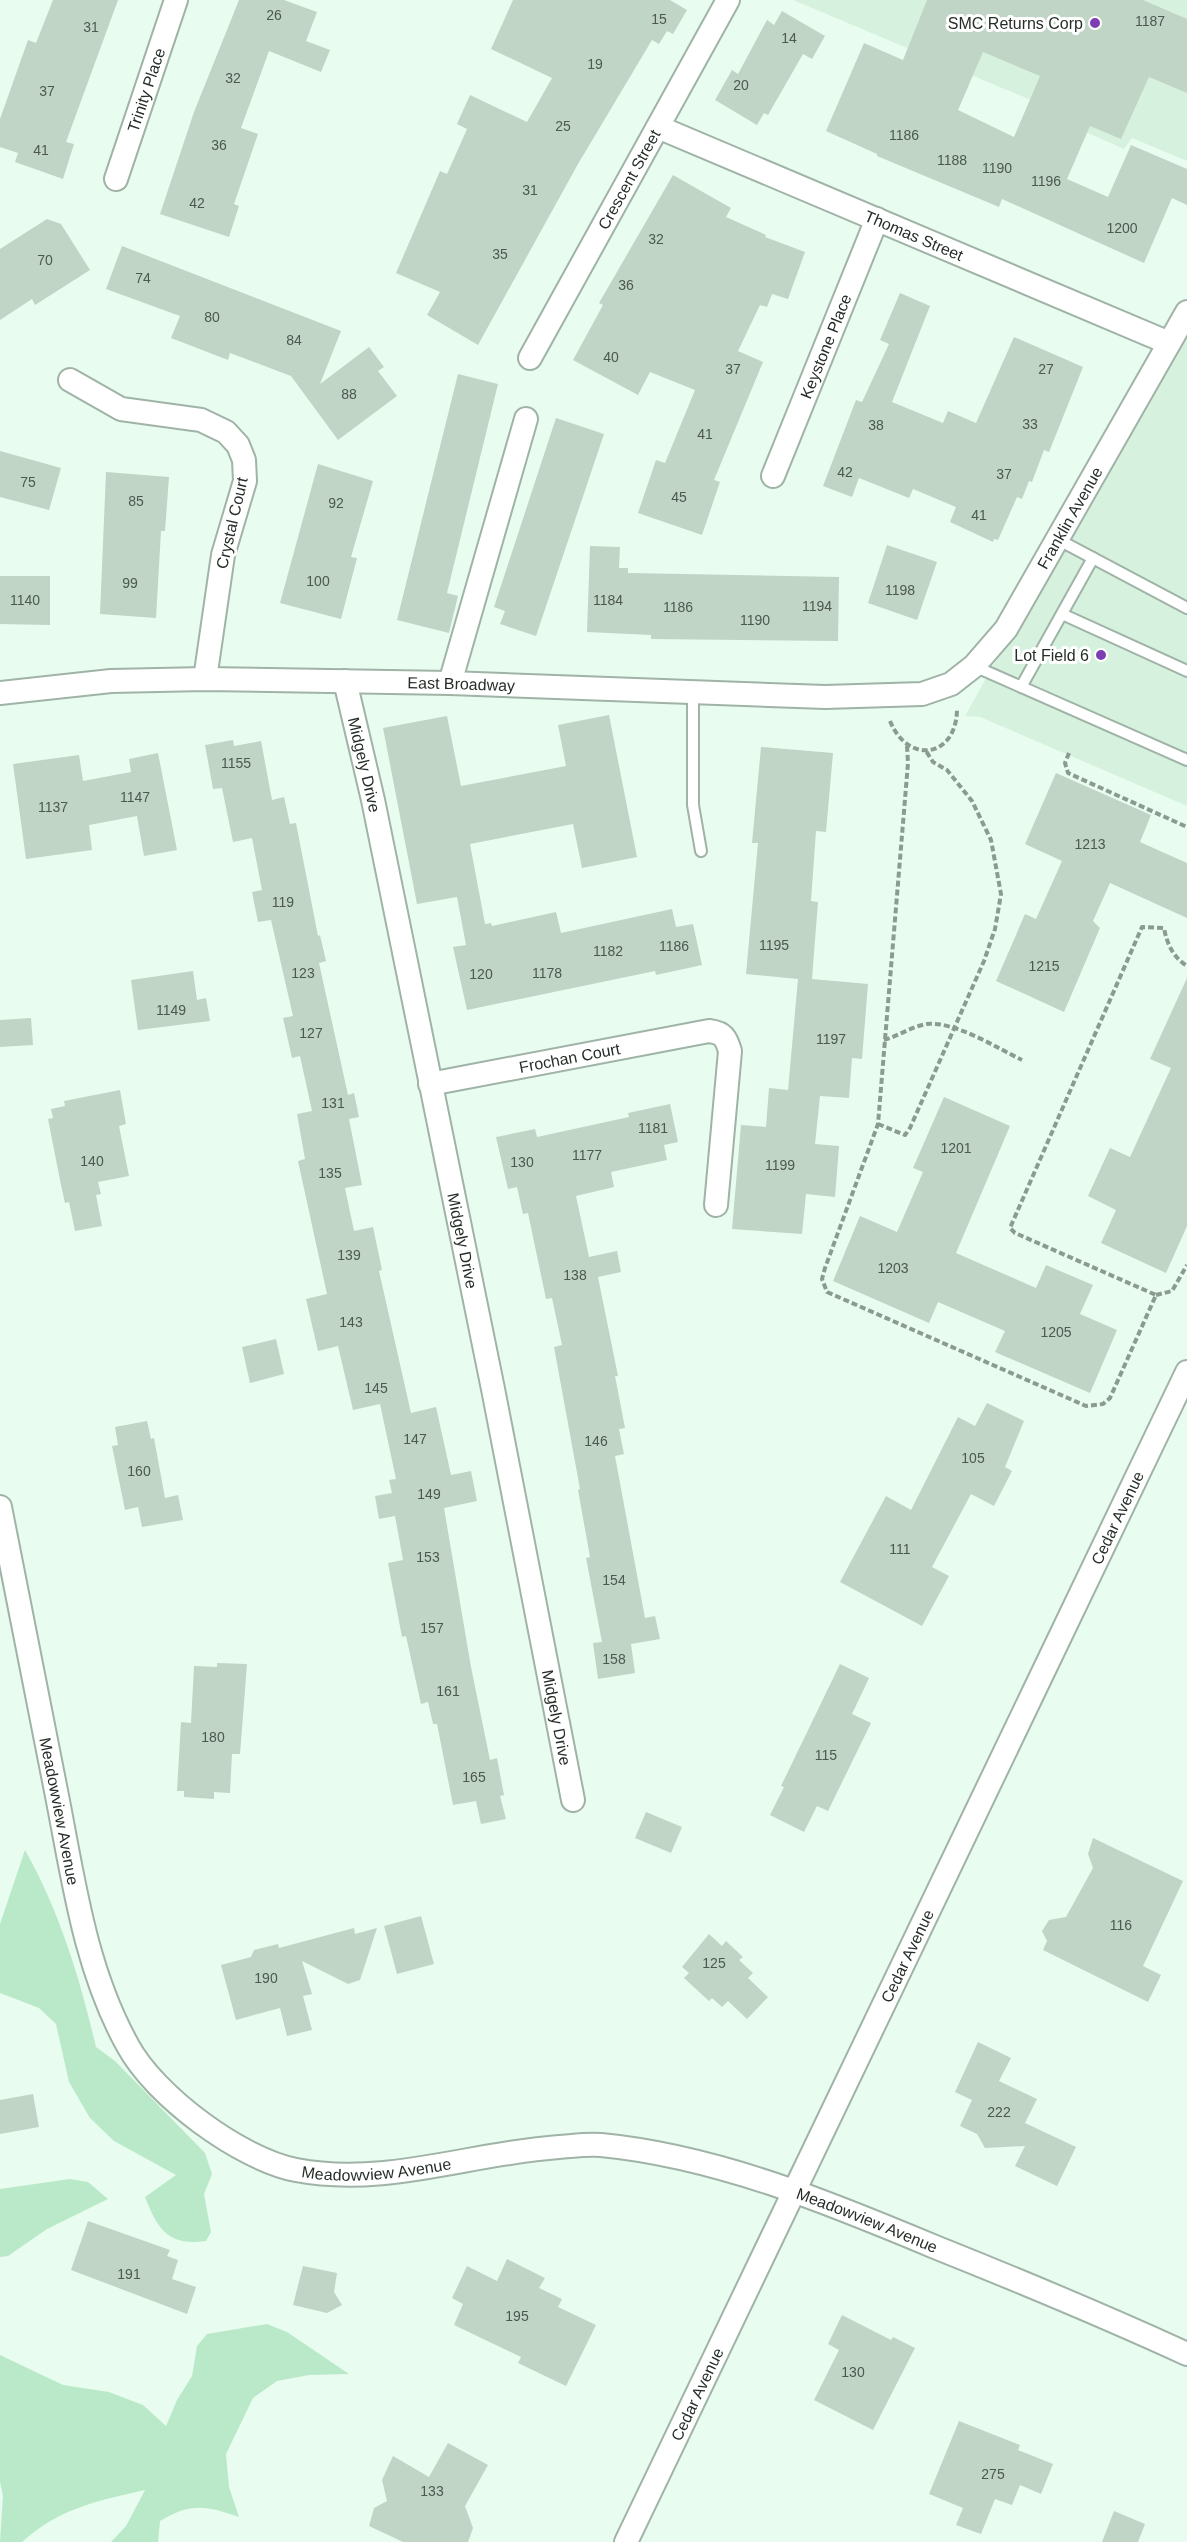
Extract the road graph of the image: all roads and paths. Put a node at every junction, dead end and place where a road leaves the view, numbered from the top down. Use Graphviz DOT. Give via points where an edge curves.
graph roads {
  1 [pos="176,0"];
  2 [pos="728,0"];
  3 [pos="658,127"];
  4 [pos="116,179"];
  5 [pos="877,219"];
  6 [pos="1187,312"];
  7 [pos="1169,343"];
  8 [pos="530,358"];
  9 [pos="70,380"];
  10 [pos="526,419"];
  11 [pos="773,476"];
  12 [pos="1057,539"];
  13 [pos="1093,558"];
  14 [pos="1187,608"];
  15 [pos="1062,614"];
  16 [pos="974,666"];
  17 [pos="1187,671"];
  18 [pos="205,679"];
  19 [pos="345,681"];
  20 [pos="450,683"];
  21 [pos="1021,687"];
  22 [pos="0,693"];
  23 [pos="693,694"];
  24 [pos="922,694"];
  25 [pos="957,710"];
  26 [pos="888,712"];
  27 [pos="907,746"];
  28 [pos="926,751"];
  29 [pos="1069,753"];
  30 [pos="1187,760"];
  31 [pos="1187,827"];
  32 [pos="701,851"];
  33 [pos="1187,966"];
  34 [pos="954,1027"];
  35 [pos="884,1040"];
  36 [pos="1022,1060"];
  37 [pos="430,1084"];
  38 [pos="878,1124"];
  39 [pos="716,1205"];
  40 [pos="1187,1265"];
  41 [pos="1156,1295"];
  42 [pos="1187,1372"];
  43 [pos="0,1507"];
  44 [pos="573,1800"];
  45 [pos="793,2193"];
  46 [pos="1187,2354"];
  47 [pos="626,2542"];
  1 -- 4 [label="street, Trinity Place"];
  2 -- 3 [label="street, Crescent Street"];
  3 -- 5 [label="street, Thomas Street"];
  3 -- 8 [label="street, Crescent Street"];
  5 -- 7 [label="street, Thomas Street"];
  5 -- 11 [label="street, Keystone Place"];
  6 -- 7 [label="street, Franklin Avenue"];
  7 -- 12 [label="street, Franklin Avenue"];
  9 -- 18 [label="street, Crystal Court" via="121,409 201,420 226,432 238,445 244,460 245,481 223,555"];
  10 -- 20 [label="street"];
  12 -- 13 [label="lane"];
  12 -- 16 [label="street, Franklin Avenue" via="1005,629"];
  13 -- 14 [label="lane"];
  13 -- 15 [label="lane"];
  15 -- 17 [label="lane"];
  15 -- 21 [label="lane"];
  16 -- 21 [label="lane"];
  16 -- 24 [label="street, Franklin Avenue" via="951,684"];
  18 -- 19 [label="street, East Broadway"];
  18 -- 22 [label="street, East Broadway" via="111,681"];
  19 -- 20 [label="street, East Broadway"];
  19 -- 37 [label="street, Midgely Drive"];
  20 -- 23 [label="street, East Broadway"];
  21 -- 30 [label="lane"];
  23 -- 24 [label="street, East Broadway" via="825,698"];
  23 -- 32 [label="lane" via="693,806"];
  25 -- 28 [label="path" via="949,738"];
  26 -- 27 [label="path" via="894,731"];
  27 -- 28 [label="path"];
  27 -- 35 [label="path"];
  28 -- 34 [label="path" via="933,762 958,782 983,821 991,840 1001,894 992,940"];
  29 -- 31 [label="path" via="1065,763 1068,773"];
  33 -- 41 [label="path" via="1167,943 1164,928 1142,927 1010,1228"];
  34 -- 35 [label="path" via="928,1024"];
  34 -- 36 [label="path"];
  34 -- 38 [label="path" via="905,1135"];
  35 -- 38 [label="path"];
  37 -- 39 [label="street, Frochan Court" via="709,1031 726,1038 730,1051"];
  37 -- 44 [label="street, Midgely Drive"];
  38 -- 41 [label="path" via="825,1268 822,1280 827,1292 1079,1404 1095,1407 1110,1398"];
  40 -- 41 [label="path" via="1172,1291"];
  42 -- 45 [label="street, Cedar Avenue"];
  43 -- 45 [label="street, Meadowview Avenue" via="78,1904 101,1991 130,2050 162,2092 256,2157 296,2170 366,2175 419,2170 523,2149 597,2144 691,2159"];
  45 -- 46 [label="street, Meadowview Avenue" via="844,2209"];
  45 -- 47 [label="street, Cedar Avenue"];
}
